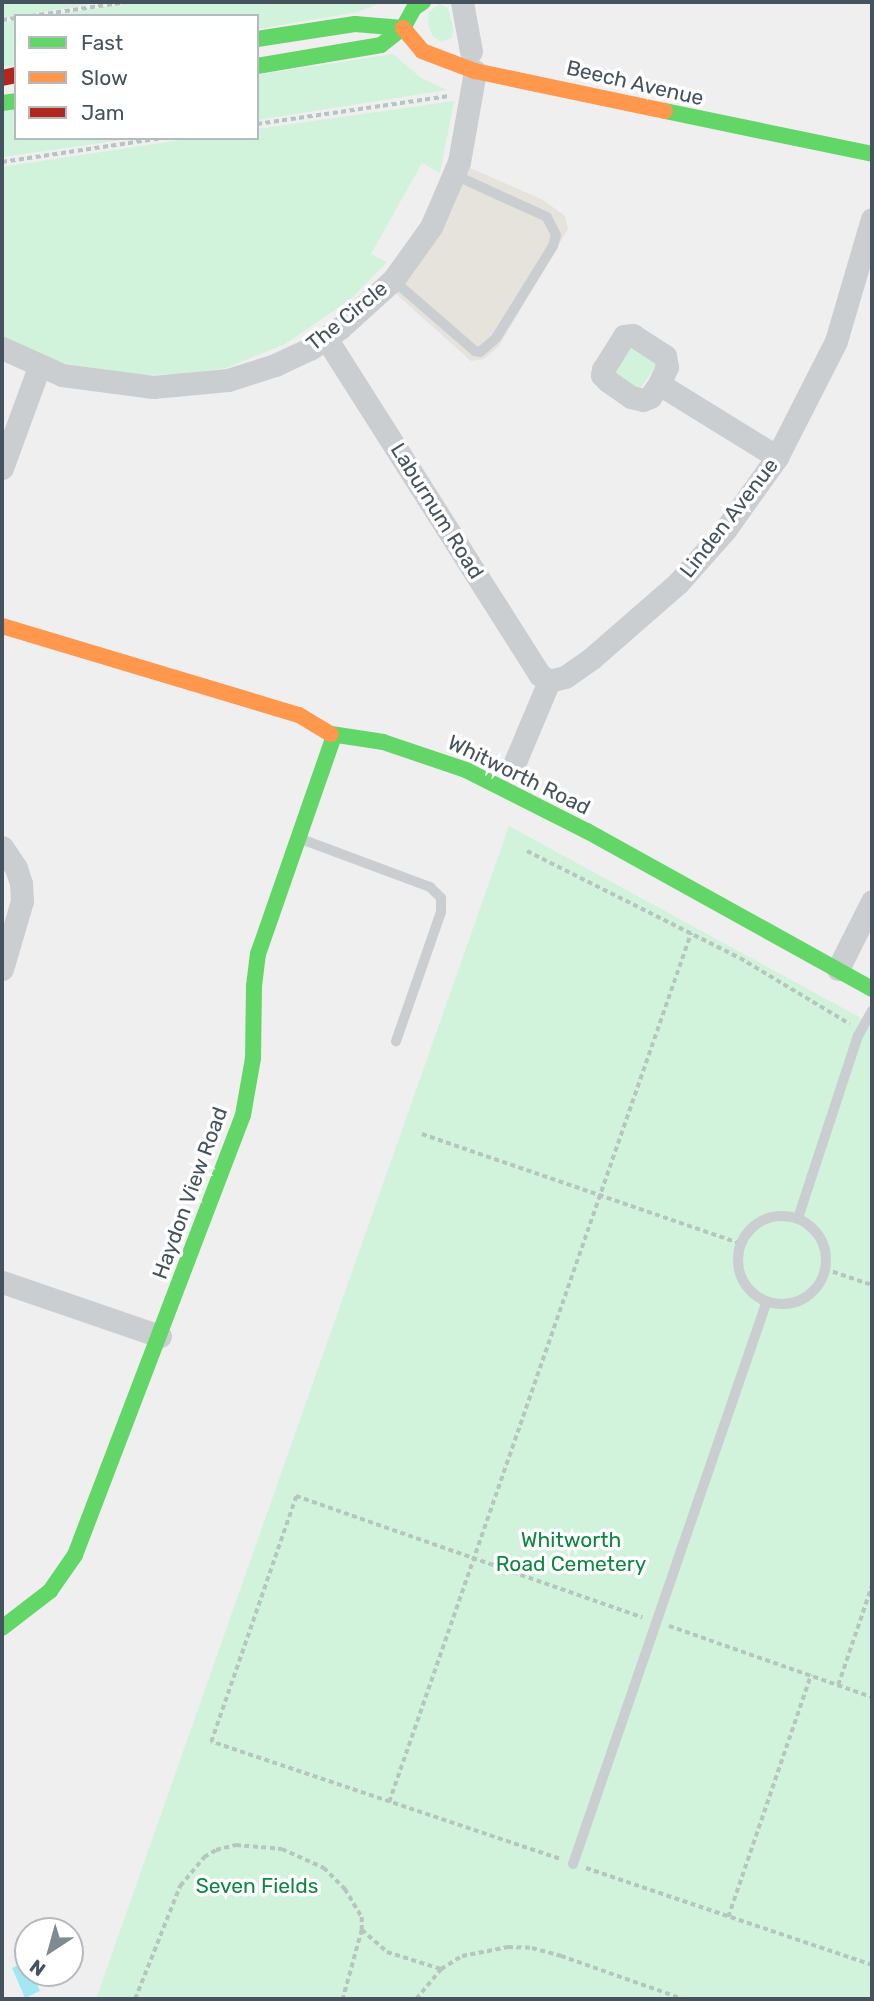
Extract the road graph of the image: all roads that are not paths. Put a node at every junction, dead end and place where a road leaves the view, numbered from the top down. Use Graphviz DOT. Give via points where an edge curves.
graph roads {
  1 [pos="422,2"];
  2 [pos="462,2"];
  3 [pos="402,28"];
  4 [pos="259,39"];
  5 [pos="473,61"];
  6 [pos="259,66"];
  7 [pos="872,154"];
  8 [pos="455,175"];
  9 [pos="872,219"];
  10 [pos="393,280"];
  11 [pos="326,338"];
  12 [pos="2,348"];
  13 [pos="39,367"];
  14 [pos="659,384"];
  15 [pos="777,457"];
  16 [pos="2,468"];
  17 [pos="2,626"];
  18 [pos="549,681"];
  19 [pos="334,736"];
  20 [pos="515,762"];
  21 [pos="298,837"];
  22 [pos="2,847"];
  23 [pos="872,901"];
  24 [pos="2,969"];
  25 [pos="838,969"];
  26 [pos="872,989"];
  27 [pos="872,1011"];
  28 [pos="396,1041"];
  29 [pos="797,1218"];
  30 [pos="2,1282"];
  31 [pos="767,1301"];
  32 [pos="160,1336"];
  33 [pos="2,1628"];
  34 [pos="573,1864"];
  1 -- 3 [label="street"];
  2 -- 5 [label="street, The Circle"];
  3 -- 4 [label="street" via="355,24"];
  3 -- 5 [label="street, Beech Avenue" via="422,51"];
  3 -- 6 [label="street" via="370,48"];
  5 -- 7 [label="street, Beech Avenue"];
  5 -- 8 [label="street, The Circle" via="472,96"];
  8 -- 10 [label="street, The Circle" via="431,227"];
  8 -- 10 [label="lane" via="547,217 556,235 553,246 496,338 480,352"];
  9 -- 15 [label="street, Linden Avenue" via="835,341"];
  10 -- 11 [label="street, The Circle"];
  11 -- 13 [label="street, The Circle" via="275,365 201,384 122,386"];
  11 -- 18 [label="street, Laburnum Road" via="540,675"];
  12 -- 13 [label="street, The Circle"];
  13 -- 16 [label="street"];
  14 -- 15 [label="street"];
  15 -- 18 [label="street, Linden Avenue" via="725,530 678,583 592,658 565,677"];
  17 -- 19 [label="street, Whitworth Road" via="299,715"];
  18 -- 20 [label="street"];
  19 -- 21 [label="street, Haydon View Road"];
  19 -- 25 [label="street, Whitworth Road" via="394,745 491,782"];
  21 -- 28 [label="lane" via="430,887 441,898 441,912"];
  21 -- 32 [label="street, Haydon View Road" via="258,954 253,1058 243,1115"];
  22 -- 24 [label="street" via="16,867 22,901"];
  23 -- 25 [label="street"];
  25 -- 26 [label="street, Whitworth Road"];
  27 -- 29 [label="lane" via="861,1030"];
  29 -- 31 [label="lane" via="770,1217 758,1223 741,1244 739,1272 755,1295"];
  29 -- 31 [label="lane" via="819,1236 825,1248 825,1269 817,1288 807,1297 794,1303"];
  30 -- 32 [label="street"];
  31 -- 34 [label="lane"];
  32 -- 33 [label="street, Haydon View Road" via="75,1555 50,1591"];
}
